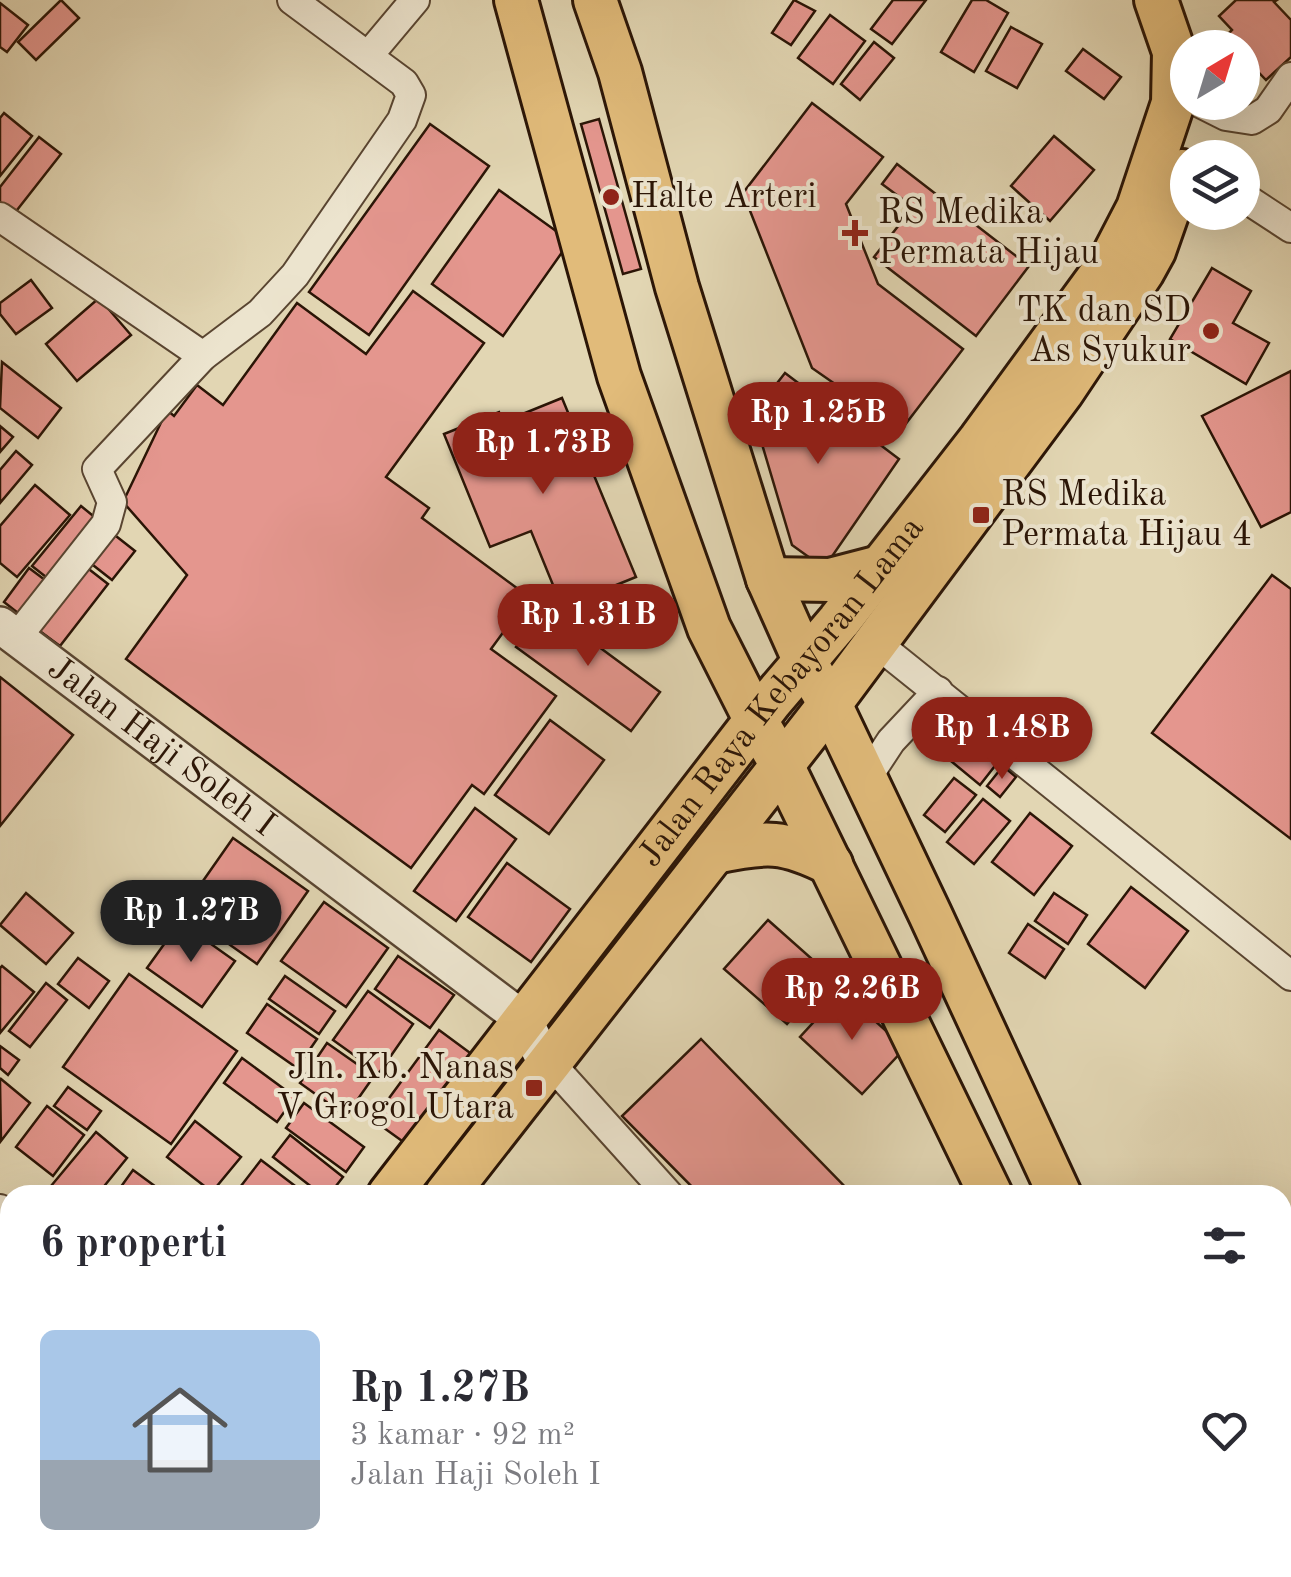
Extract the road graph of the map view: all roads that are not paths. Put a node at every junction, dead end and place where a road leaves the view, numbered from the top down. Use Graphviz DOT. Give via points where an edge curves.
graph roads {
  1 [pos="292,0"];
  2 [pos="415,0"];
  3 [pos="516,0"];
  4 [pos="595,0"];
  5 [pos="1156,0"];
  6 [pos="1184,0"];
  7 [pos="1192,30"];
  8 [pos="368,56"];
  9 [pos="1291,77"];
  10 [pos="1260,115"];
  11 [pos="1170,205"];
  12 [pos="1260,208"];
  13 [pos="0,218"];
  14 [pos="1291,228"];
  15 [pos="203,356"];
  16 [pos="880,567"];
  17 [pos="768,580"];
  18 [pos="8,631"];
  19 [pos="876,642"];
  20 [pos="805,662"];
  21 [pos="938,690"];
  22 [pos="830,704"];
  23 [pos="756,722"];
  24 [pos="782,765"];
  25 [pos="864,782"];
  26 [pos="715,852"];
  27 [pos="831,864"];
  28 [pos="640,870"];
  29 [pos="678,899"];
  30 [pos="1291,976"];
  31 [pos="524,1020"];
  32 [pos="547,1065"];
  33 [pos="436,1134"];
  34 [pos="472,1161"];
  35 [pos="410,1185"];
  36 [pos="454,1185"];
  37 [pos="660,1185"];
  38 [pos="986,1185"];
  39 [pos="1055,1185"];
  1 -- 8 [label="street"];
  2 -- 8 [label="street"];
  3 -- 23 [label="main road" via="620,376 709,628"];
  4 -- 17 [label="main road"];
  5 -- 16 [label="main road, Jalan Raya Kebayoran Lama" via="1170,36 1174,87 1138,208 1110,262 1034,370"];
  6 -- 7 [label="main road"];
  8 -- 15 [label="street" via="411,95 389,142 295,275"];
  9 -- 10 [label="street"];
  11 -- 19 [label="main road, Jalan Raya Kebayoran Lama" via="1143,272"];
  12 -- 14 [label="street"];
  13 -- 15 [label="street"];
  15 -- 18 [label="street" via="97,469 112,502 106,524"];
  16 -- 17 [label="main road" via="830,580"];
  16 -- 20 [label="main road, Jalan Raya Kebayoran Lama"];
  17 -- 20 [label="main road"];
  18 -- 31 [label="street, Jalan Haji Soleh I"];
  19 -- 21 [label="street"];
  19 -- 22 [label="main road, Jalan Raya Kebayoran Lama"];
  20 -- 22 [label="main road"];
  20 -- 23 [label="main road, Jalan Raya Kebayoran Lama"];
  21 -- 25 [label="street"];
  21 -- 30 [label="street"];
  22 -- 24 [label="main road, Jalan Raya Kebayoran Lama"];
  22 -- 25 [label="main road"];
  23 -- 24 [label="main road"];
  23 -- 28 [label="main road, Jalan Raya Kebayoran Lama"];
  24 -- 26 [label="main road, Jalan Raya Kebayoran Lama"];
  24 -- 27 [label="main road"];
  25 -- 39 [label="main road"];
  26 -- 27 [label="main road" via="797,846"];
  26 -- 29 [label="main road, Jalan Raya Kebayoran Lama"];
  27 -- 38 [label="main road"];
  28 -- 29 [label="main road"];
  28 -- 31 [label="main road, Jalan Raya Kebayoran Lama"];
  29 -- 32 [label="main road, Jalan Raya Kebayoran Lama"];
  31 -- 32 [label="street, Jalan Haji Soleh I"];
  31 -- 33 [label="main road, Jalan Raya Kebayoran Lama"];
  32 -- 34 [label="main road, Jalan Raya Kebayoran Lama"];
  32 -- 37 [label="street"];
  33 -- 34 [label="main road"];
  33 -- 35 [label="main road, Jalan Raya Kebayoran Lama"];
  34 -- 36 [label="main road, Jalan Raya Kebayoran Lama"];
}
